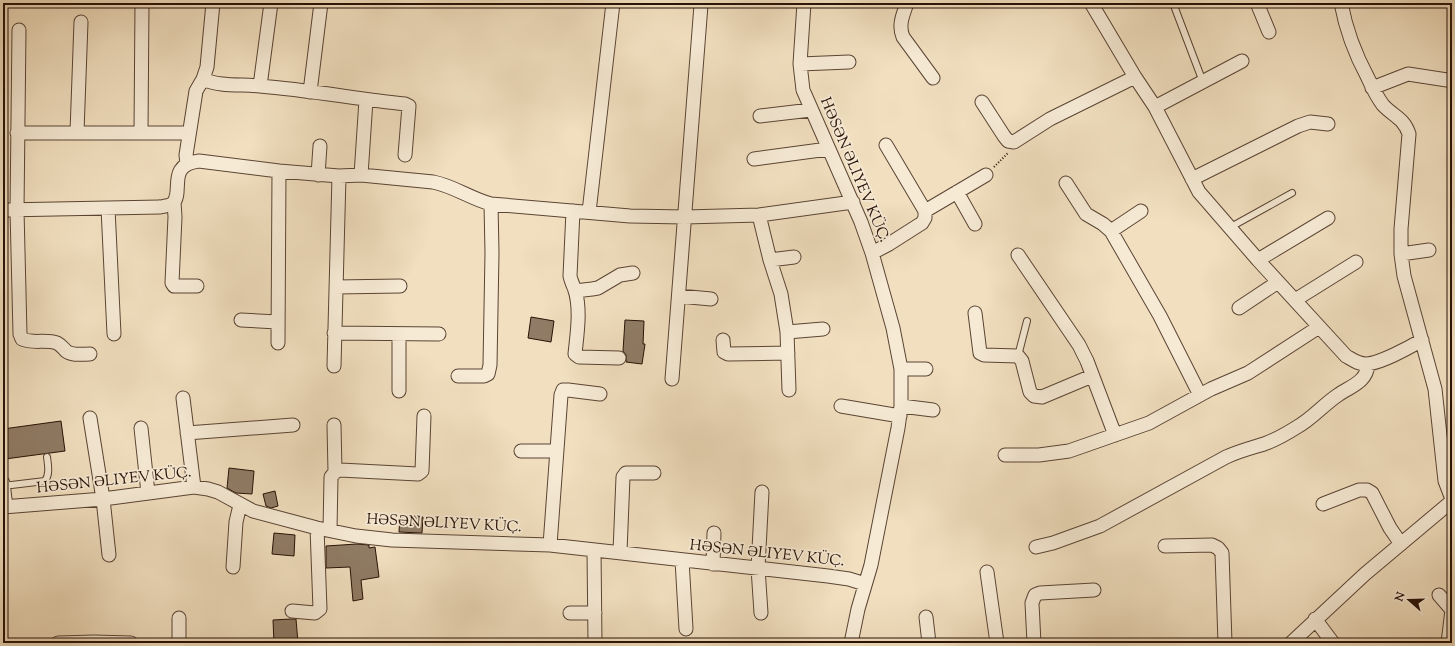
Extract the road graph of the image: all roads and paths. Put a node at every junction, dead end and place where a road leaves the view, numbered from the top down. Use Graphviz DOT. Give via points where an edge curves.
graph roads {
  1 [pos="142,3"];
  2 [pos="213,3"];
  3 [pos="271,3"];
  4 [pos="321,3"];
  5 [pos="613,3"];
  6 [pos="804,3"];
  7 [pos="906,3"];
  8 [pos="1090,3"];
  9 [pos="1173,3"];
  10 [pos="1257,3"];
  11 [pos="1341,3"];
  12 [pos="702,4"];
  13 [pos="81,22"];
  14 [pos="19,30"];
  15 [pos="1269,32"];
  16 [pos="1242,61"];
  17 [pos="849,62"];
  18 [pos="800,64"];
  19 [pos="1135,77"];
  20 [pos="933,78"];
  21 [pos="203,79"];
  22 [pos="1446,80"];
  23 [pos="1203,82"];
  24 [pos="260,86"];
  25 [pos="1372,88"];
  26 [pos="310,92"];
  27 [pos="366,100"];
  28 [pos="982,102"];
  29 [pos="1155,107"];
  30 [pos="811,110"];
  31 [pos="760,116"];
  32 [pos="1328,124"];
  33 [pos="77,132"];
  34 [pos="141,132"];
  35 [pos="17,133"];
  36 [pos="188,133"];
  37 [pos="1014,142"];
  38 [pos="886,145"];
  39 [pos="320,146"];
  40 [pos="828,149"];
  41 [pos="405,155"];
  42 [pos="754,159"];
  43 [pos="187,164"];
  44 [pos="280,172"];
  45 [pos="318,174"];
  46 [pos="361,175"];
  47 [pos="986,175"];
  48 [pos="339,176"];
  49 [pos="1192,180"];
  50 [pos="1066,183"];
  51 [pos="957,192"];
  52 [pos="1292,193"];
  53 [pos="174,202"];
  54 [pos="853,202"];
  55 [pos="491,204"];
  56 [pos="108,208"];
  57 [pos="3,210"];
  58 [pos="17,210"];
  59 [pos="573,211"];
  60 [pos="925,211"];
  61 [pos="1141,211"];
  62 [pos="589,212"];
  63 [pos="759,215"];
  64 [pos="685,217"];
  65 [pos="1328,218"];
  66 [pos="974,224"];
  67 [pos="1229,228"];
  68 [pos="1111,231"];
  69 [pos="1429,250"];
  70 [pos="872,253"];
  71 [pos="1401,254"];
  72 [pos="1018,255"];
  73 [pos="794,257"];
  74 [pos="770,260"];
  75 [pos="1258,260"];
  76 [pos="1356,262"];
  77 [pos="633,273"];
  78 [pos="1278,282"];
  79 [pos="197,286"];
  80 [pos="400,286"];
  81 [pos="336,287"];
  82 [pos="575,291"];
  83 [pos="679,296"];
  84 [pos="711,299"];
  85 [pos="1295,300"];
  86 [pos="1240,308"];
  87 [pos="975,313"];
  88 [pos="242,320"];
  89 [pos="1027,321"];
  90 [pos="278,322"];
  91 [pos="1319,327"];
  92 [pos="823,329"];
  93 [pos="787,332"];
  94 [pos="334,333"];
  95 [pos="114,334"];
  96 [pos="399,334"];
  97 [pos="440,334"];
  98 [pos="723,340"];
  99 [pos="1422,340"];
  100 [pos="278,343"];
  101 [pos="788,353"];
  102 [pos="90,354"];
  103 [pos="1018,356"];
  104 [pos="619,358"];
  105 [pos="1368,364"];
  106 [pos="334,366"];
  107 [pos="901,368"];
  108 [pos="926,369"];
  109 [pos="458,376"];
  110 [pos="1092,376"];
  111 [pos="672,379"];
  112 [pos="789,390"];
  113 [pos="399,391"];
  114 [pos="600,394"];
  115 [pos="1200,395"];
  116 [pos="183,398"];
  117 [pos="841,406"];
  118 [pos="933,410"];
  119 [pos="900,411"];
  120 [pos="424,416"];
  121 [pos="90,418"];
  122 [pos="293,425"];
  123 [pos="334,425"];
  124 [pos="142,428"];
  125 [pos="187,433"];
  126 [pos="1115,435"];
  127 [pos="521,451"];
  128 [pos="556,451"];
  129 [pos="1005,455"];
  130 [pos="47,457"];
  131 [pos="335,472"];
  132 [pos="654,473"];
  133 [pos="3,485"];
  134 [pos="194,487"];
  135 [pos="762,492"];
  136 [pos="148,493"];
  137 [pos="103,499"];
  138 [pos="1452,500"];
  139 [pos="1323,504"];
  140 [pos="240,505"];
  141 [pos="4,507"];
  142 [pos="317,528"];
  143 [pos="330,530"];
  144 [pos="714,533"];
  145 [pos="1401,544"];
  146 [pos="550,545"];
  147 [pos="1165,546"];
  148 [pos="1036,547"];
  149 [pos="594,550"];
  150 [pos="620,552"];
  151 [pos="109,555"];
  152 [pos="682,560"];
  153 [pos="713,564"];
  154 [pos="233,567"];
  155 [pos="758,568"];
  156 [pos="987,572"];
  157 [pos="866,584"];
  158 [pos="1094,590"];
  159 [pos="1439,596"];
  160 [pos="292,611"];
  161 [pos="570,613"];
  162 [pos="595,613"];
  163 [pos="761,613"];
  164 [pos="926,617"];
  165 [pos="179,618"];
  166 [pos="1315,619"];
  167 [pos="686,629"];
  168 [pos="595,642"];
  169 [pos="58,643"];
  170 [pos="130,643"];
  171 [pos="179,643"];
  172 [pos="850,643"];
  173 [pos="929,643"];
  174 [pos="997,643"];
  175 [pos="1034,643"];
  176 [pos="1225,643"];
  177 [pos="1291,643"];
  178 [pos="1333,643"];
  179 [pos="1448,643"];
  1 -- 34 [label="street"];
  2 -- 21 [label="street" via="207,67"];
  3 -- 24 [label="street"];
  4 -- 26 [label="street"];
  5 -- 62 [label="street"];
  6 -- 18 [label="street, HƏSƏN ƏLIYEV KÜÇ."];
  7 -- 20 [label="street" via="900,30"];
  8 -- 19 [label="street"];
  9 -- 23 [label="lane"];
  10 -- 15 [label="street"];
  11 -- 25 [label="street" via="1350,39"];
  12 -- 64 [label="street"];
  13 -- 33 [label="street"];
  14 -- 35 [label="street"];
  16 -- 23 [label="street"];
  17 -- 18 [label="street"];
  18 -- 30 [label="street, HƏSƏN ƏLIYEV KÜÇ." via="803,90"];
  19 -- 29 [label="street"];
  19 -- 37 [label="street" via="1050,120"];
  21 -- 24 [label="street" via="216,83"];
  21 -- 36 [label="street" via="196,91"];
  22 -- 25 [label="street" via="1408,74"];
  23 -- 29 [label="street"];
  24 -- 26 [label="street"];
  25 -- 71 [label="street" via="1383,105 1401,119 1409,134"];
  26 -- 27 [label="street"];
  27 -- 41 [label="street" via="409,106"];
  27 -- 46 [label="street"];
  28 -- 37 [label="street" via="1004,136 1008,141"];
  29 -- 49 [label="street"];
  30 -- 31 [label="street"];
  30 -- 40 [label="street, HƏSƏN ƏLIYEV KÜÇ."];
  32 -- 49 [label="street" via="1310,122 1298,126"];
  33 -- 34 [label="street"];
  33 -- 35 [label="street"];
  34 -- 36 [label="street"];
  35 -- 58 [label="street"];
  36 -- 43 [label="street"];
  37 -- 47 [label="path" via="1006,156"];
  38 -- 60 [label="street"];
  39 -- 45 [label="street"];
  40 -- 42 [label="street"];
  40 -- 54 [label="street, HƏSƏN ƏLIYEV KÜÇ."];
  43 -- 44 [label="street" via="199,161"];
  43 -- 53 [label="street" via="178,177"];
  44 -- 45 [label="street"];
  44 -- 90 [label="street"];
  45 -- 48 [label="street"];
  46 -- 48 [label="street"];
  46 -- 55 [label="street" via="443,184"];
  47 -- 51 [label="street"];
  48 -- 81 [label="street"];
  49 -- 67 [label="street"];
  50 -- 68 [label="street" via="1086,214"];
  51 -- 60 [label="street"];
  51 -- 66 [label="street"];
  52 -- 67 [label="lane"];
  53 -- 56 [label="street" via="160,206"];
  53 -- 79 [label="street" via="176,217 172,283 174,286"];
  54 -- 63 [label="street"];
  54 -- 70 [label="street, HƏSƏN ƏLIYEV KÜÇ."];
  55 -- 59 [label="street"];
  55 -- 109 [label="street" via="490,365 488,374 484,376"];
  56 -- 58 [label="street"];
  56 -- 95 [label="street"];
  57 -- 58 [label="street"];
  58 -- 102 [label="street" via="22,340 56,343 71,354"];
  59 -- 62 [label="street"];
  59 -- 82 [label="street" via="570,276"];
  60 -- 70 [label="street" via="922,224"];
  61 -- 68 [label="street"];
  62 -- 64 [label="street"];
  63 -- 64 [label="street"];
  63 -- 74 [label="street"];
  64 -- 83 [label="street"];
  65 -- 75 [label="street"];
  67 -- 75 [label="street"];
  68 -- 115 [label="street" via="1160,316"];
  69 -- 71 [label="street"];
  70 -- 107 [label="street, HƏSƏN ƏLIYEV KÜÇ." via="893,328"];
  71 -- 99 [label="street" via="1404,276"];
  72 -- 110 [label="street" via="1079,345"];
  73 -- 74 [label="street"];
  74 -- 93 [label="street" via="781,294"];
  75 -- 78 [label="street"];
  76 -- 85 [label="street"];
  77 -- 82 [label="street" via="620,275 598,288"];
  78 -- 85 [label="street"];
  78 -- 86 [label="street"];
  80 -- 81 [label="street"];
  81 -- 94 [label="street"];
  82 -- 104 [label="street" via="578,318 575,354 579,357"];
  83 -- 84 [label="street"];
  83 -- 111 [label="street"];
  85 -- 91 [label="street"];
  87 -- 103 [label="street" via="980,353 984,356"];
  88 -- 90 [label="street"];
  89 -- 103 [label="lane"];
  90 -- 100 [label="street"];
  91 -- 105 [label="street" via="1346,356 1356,362"];
  91 -- 115 [label="street" via="1248,373"];
  92 -- 93 [label="street"];
  93 -- 101 [label="street"];
  94 -- 96 [label="street"];
  94 -- 106 [label="street"];
  96 -- 97 [label="street"];
  96 -- 113 [label="street"];
  98 -- 101 [label="street" via="724,352 728,354"];
  99 -- 105 [label="street"];
  99 -- 138 [label="street" via="1435,389 1445,481"];
  101 -- 112 [label="street"];
  103 -- 110 [label="street" via="1022,361 1030,392 1034,396 1042,397"];
  105 -- 148 [label="street" via="1362,380 1337,395 1287,433 1226,457 1100,526"];
  107 -- 108 [label="street"];
  107 -- 119 [label="street, HƏSƏN ƏLIYEV KÜÇ."];
  110 -- 126 [label="street"];
  114 -- 128 [label="street" via="563,390"];
  115 -- 126 [label="street" via="1155,420"];
  116 -- 125 [label="street"];
  117 -- 119 [label="street"];
  118 -- 119 [label="street"];
  119 -- 157 [label="street, HƏSƏN ƏLIYEV KÜÇ."];
  120 -- 131 [label="street" via="423,466 418,474 340,470"];
  121 -- 137 [label="street"];
  122 -- 125 [label="street"];
  123 -- 131 [label="street"];
  124 -- 136 [label="street"];
  125 -- 134 [label="street"];
  126 -- 129 [label="street" via="1069,451 1039,455"];
  127 -- 128 [label="street"];
  128 -- 146 [label="street"];
  130 -- 133 [label="lane" via="48,477 45,481"];
  131 -- 143 [label="street" via="331,477"];
  132 -- 150 [label="street" via="626,473 623,477"];
  133 -- 141 [label="street"];
  134 -- 136 [label="street, HƏSƏN ƏLIYEV KÜÇ."];
  134 -- 140 [label="street, HƏSƏN ƏLIYEV KÜÇ." via="218,492"];
  135 -- 155 [label="street"];
  136 -- 137 [label="street, HƏSƏN ƏLIYEV KÜÇ."];
  137 -- 141 [label="street, HƏSƏN ƏLIYEV KÜÇ."];
  137 -- 151 [label="street"];
  138 -- 145 [label="street"];
  139 -- 145 [label="street" via="1360,490 1367,490 1372,493"];
  140 -- 142 [label="street, HƏSƏN ƏLIYEV KÜÇ." via="253,512"];
  140 -- 154 [label="street" via="236,522"];
  142 -- 143 [label="street, HƏSƏN ƏLIYEV KÜÇ."];
  142 -- 160 [label="street" via="320,609 315,614"];
  143 -- 146 [label="street, HƏSƏN ƏLIYEV KÜÇ." via="392,540"];
  144 -- 153 [label="street"];
  145 -- 166 [label="street"];
  146 -- 149 [label="street, HƏSƏN ƏLIYEV KÜÇ."];
  147 -- 176 [label="street" via="1212,546 1222,553"];
  149 -- 150 [label="street, HƏSƏN ƏLIYEV KÜÇ."];
  149 -- 162 [label="street"];
  150 -- 152 [label="street, HƏSƏN ƏLIYEV KÜÇ."];
  152 -- 153 [label="street, HƏSƏN ƏLIYEV KÜÇ."];
  152 -- 167 [label="street"];
  153 -- 155 [label="street, HƏSƏN ƏLIYEV KÜÇ."];
  155 -- 157 [label="street, HƏSƏN ƏLIYEV KÜÇ." via="849,579"];
  155 -- 163 [label="street"];
  156 -- 174 [label="street"];
  157 -- 172 [label="street, HƏSƏN ƏLIYEV KÜÇ."];
  158 -- 175 [label="street" via="1035,595 1032,603"];
  159 -- 179 [label="street" via="1452,610"];
  161 -- 162 [label="street"];
  162 -- 168 [label="street"];
  164 -- 173 [label="street"];
  165 -- 171 [label="street"];
  166 -- 177 [label="street"];
  166 -- 178 [label="street"];
  169 -- 170 [label="street"];
}
